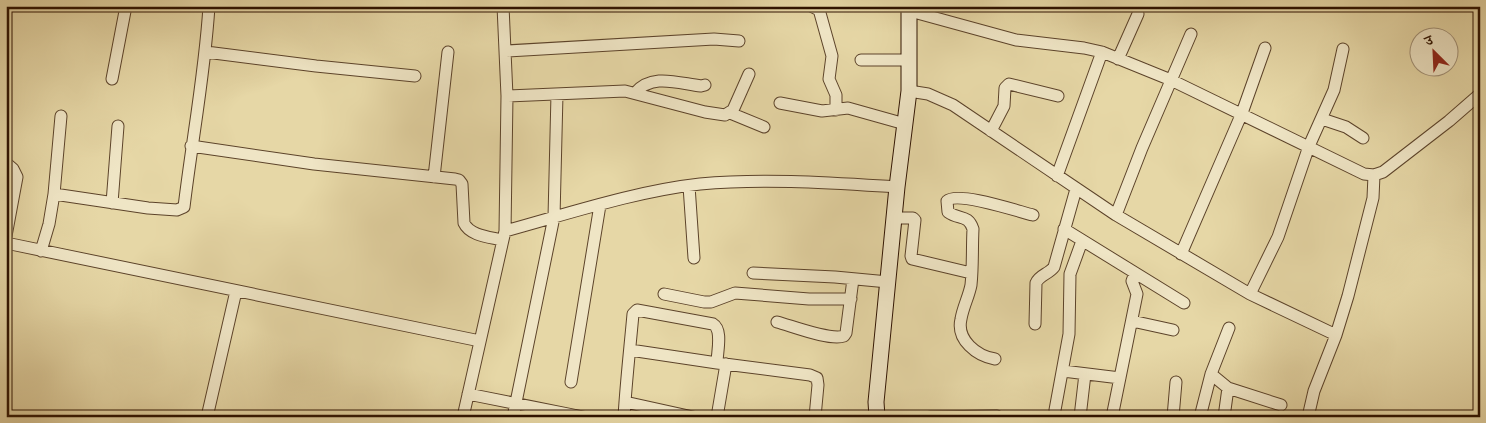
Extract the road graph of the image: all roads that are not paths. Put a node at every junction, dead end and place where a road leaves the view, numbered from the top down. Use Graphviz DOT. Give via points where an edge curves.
graph roads {
  1 [pos="126,6"];
  2 [pos="209,6"];
  3 [pos="503,6"];
  4 [pos="811,6"];
  5 [pos="909,8"];
  6 [pos="1138,14"];
  7 [pos="1192,34"];
  8 [pos="739,42"];
  9 [pos="1265,48"];
  10 [pos="1344,49"];
  11 [pos="506,51"];
  12 [pos="206,52"];
  13 [pos="448,52"];
  14 [pos="1102,52"];
  15 [pos="1118,59"];
  16 [pos="861,60"];
  17 [pos="909,60"];
  18 [pos="748,74"];
  19 [pos="415,76"];
  20 [pos="112,79"];
  21 [pos="1171,80"];
  22 [pos="705,85"];
  23 [pos="909,91"];
  24 [pos="635,93"];
  25 [pos="557,94"];
  26 [pos="1480,94"];
  27 [pos="507,96"];
  28 [pos="1058,96"];
  29 [pos="780,103"];
  30 [pos="836,110"];
  31 [pos="730,113"];
  32 [pos="1242,113"];
  33 [pos="61,116"];
  34 [pos="1322,119"];
  35 [pos="905,124"];
  36 [pos="118,126"];
  37 [pos="764,127"];
  38 [pos="991,131"];
  39 [pos="1363,138"];
  40 [pos="191,146"];
  41 [pos="1310,146"];
  42 [pos="6,163"];
  43 [pos="1374,175"];
  44 [pos="1057,176"];
  45 [pos="434,177"];
  46 [pos="689,186"];
  47 [pos="897,187"];
  48 [pos="1076,189"];
  49 [pos="54,194"];
  50 [pos="112,203"];
  51 [pos="600,205"];
  52 [pos="1033,215"];
  53 [pos="1116,215"];
  54 [pos="554,218"];
  55 [pos="894,218"];
  56 [pos="1064,229"];
  57 [pos="6,236"];
  58 [pos="503,236"];
  59 [pos="1082,241"];
  60 [pos="6,243"];
  61 [pos="41,251"];
  62 [pos="1181,254"];
  63 [pos="694,258"];
  64 [pos="753,272"];
  65 [pos="972,273"];
  66 [pos="1135,273"];
  67 [pos="853,279"];
  68 [pos="888,282"];
  69 [pos="236,291"];
  70 [pos="664,294"];
  71 [pos="1250,294"];
  72 [pos="851,299"];
  73 [pos="1184,303"];
  74 [pos="1132,321"];
  75 [pos="777,322"];
  76 [pos="1035,324"];
  77 [pos="1229,328"];
  78 [pos="1173,330"];
  79 [pos="1336,335"];
  80 [pos="480,341"];
  81 [pos="630,350"];
  82 [pos="995,359"];
  83 [pos="721,364"];
  84 [pos="1063,371"];
  85 [pos="1085,374"];
  86 [pos="1211,374"];
  87 [pos="1120,378"];
  88 [pos="571,382"];
  89 [pos="1176,382"];
  90 [pos="1228,388"];
  91 [pos="468,394"];
  92 [pos="625,402"];
  93 [pos="516,403"];
  94 [pos="1281,405"];
  95 [pos="1055,410"];
  96 [pos="565,415"];
  97 [pos="997,416"];
  98 [pos="207,417"];
  99 [pos="463,417"];
  100 [pos="513,417"];
  101 [pos="583,417"];
  102 [pos="624,417"];
  103 [pos="693,417"];
  104 [pos="717,417"];
  105 [pos="815,417"];
  106 [pos="877,417"];
  107 [pos="930,417"];
  108 [pos="1080,417"];
  109 [pos="1112,417"];
  110 [pos="1173,417"];
  111 [pos="1200,417"];
  112 [pos="1224,417"];
  113 [pos="1308,417"];
  1 -- 20 [label="street"];
  2 -- 12 [label="street"];
  3 -- 11 [label="street"];
  4 -- 30 [label="street" via="819,10 832,56 829,80 836,95"];
  5 -- 14 [label="street" via="1016,40"];
  5 -- 17 [label="street"];
  6 -- 15 [label="street"];
  7 -- 21 [label="street"];
  8 -- 11 [label="street" via="714,39"];
  9 -- 32 [label="street"];
  10 -- 34 [label="street" via="1337,82"];
  11 -- 27 [label="street"];
  12 -- 19 [label="street"];
  12 -- 40 [label="street"];
  13 -- 45 [label="street"];
  14 -- 15 [label="street"];
  14 -- 44 [label="street"];
  15 -- 21 [label="street"];
  16 -- 17 [label="street"];
  17 -- 23 [label="street"];
  18 -- 31 [label="street"];
  21 -- 32 [label="street"];
  21 -- 53 [label="street"];
  22 -- 24 [label="street" via="656,81 641,86"];
  23 -- 35 [label="street"];
  23 -- 38 [label="street" via="928,94 953,105"];
  24 -- 25 [label="street" via="611,90"];
  24 -- 31 [label="street" via="712,114"];
  25 -- 27 [label="street"];
  25 -- 54 [label="street"];
  26 -- 43 [label="street" via="1449,121"];
  27 -- 58 [label="street"];
  28 -- 38 [label="street" via="1009,84 1005,88 1004,106"];
  29 -- 30 [label="street"];
  30 -- 35 [label="street" via="848,108"];
  31 -- 37 [label="street"];
  32 -- 41 [label="street"];
  32 -- 62 [label="street"];
  33 -- 49 [label="street"];
  34 -- 39 [label="street" via="1346,127"];
  34 -- 41 [label="street"];
  35 -- 47 [label="street"];
  36 -- 50 [label="street"];
  38 -- 44 [label="street"];
  40 -- 45 [label="street"];
  40 -- 50 [label="street" via="184,207 177,210"];
  41 -- 43 [label="street" via="1364,174"];
  41 -- 71 [label="street" via="1278,237"];
  42 -- 57 [label="street" via="17,177"];
  43 -- 79 [label="street" via="1373,198"];
  44 -- 48 [label="street"];
  45 -- 58 [label="street" via="459,180 462,184 466,228 473,233"];
  46 -- 47 [label="street" via="721,182 819,182"];
  46 -- 51 [label="street"];
  46 -- 63 [label="street"];
  47 -- 55 [label="street"];
  48 -- 53 [label="street"];
  48 -- 56 [label="street"];
  49 -- 50 [label="street"];
  49 -- 61 [label="street"];
  51 -- 54 [label="street"];
  51 -- 88 [label="street"];
  52 -- 65 [label="street" via="978,200 948,199 948,212 967,219 973,229"];
  53 -- 62 [label="street"];
  54 -- 58 [label="street"];
  54 -- 93 [label="street"];
  55 -- 65 [label="street" via="915,220 912,259"];
  55 -- 68 [label="street"];
  56 -- 59 [label="street"];
  56 -- 76 [label="street" via="1054,267 1036,283"];
  58 -- 80 [label="street"];
  59 -- 66 [label="street"];
  59 -- 84 [label="street" via="1070,274 1070,322"];
  60 -- 61 [label="street"];
  61 -- 69 [label="street"];
  62 -- 71 [label="street"];
  64 -- 67 [label="street"];
  65 -- 82 [label="street" via="961,319 962,331 975,352"];
  66 -- 73 [label="street"];
  66 -- 74 [label="street"];
  67 -- 68 [label="street"];
  67 -- 72 [label="street"];
  68 -- 106 [label="street"];
  69 -- 80 [label="street"];
  69 -- 98 [label="street"];
  70 -- 72 [label="street" via="704,302 735,293"];
  71 -- 79 [label="street"];
  72 -- 75 [label="street" via="846,333 842,338"];
  74 -- 78 [label="street"];
  74 -- 87 [label="street"];
  77 -- 86 [label="street"];
  79 -- 113 [label="street" via="1314,391"];
  80 -- 91 [label="street"];
  81 -- 83 [label="street"];
  81 -- 83 [label="street" via="637,310 717,326"];
  81 -- 92 [label="street"];
  83 -- 104 [label="street"];
  83 -- 105 [label="street" via="817,378"];
  84 -- 85 [label="street"];
  84 -- 95 [label="street"];
  85 -- 87 [label="street"];
  85 -- 108 [label="street"];
  86 -- 90 [label="street"];
  86 -- 111 [label="street"];
  87 -- 109 [label="street"];
  89 -- 110 [label="street"];
  90 -- 94 [label="street"];
  90 -- 112 [label="street"];
  91 -- 93 [label="street"];
  91 -- 99 [label="street"];
  92 -- 102 [label="street"];
  92 -- 103 [label="street"];
  93 -- 96 [label="street"];
  93 -- 100 [label="street"];
  96 -- 101 [label="street"];
  97 -- 107 [label="street"];
}
